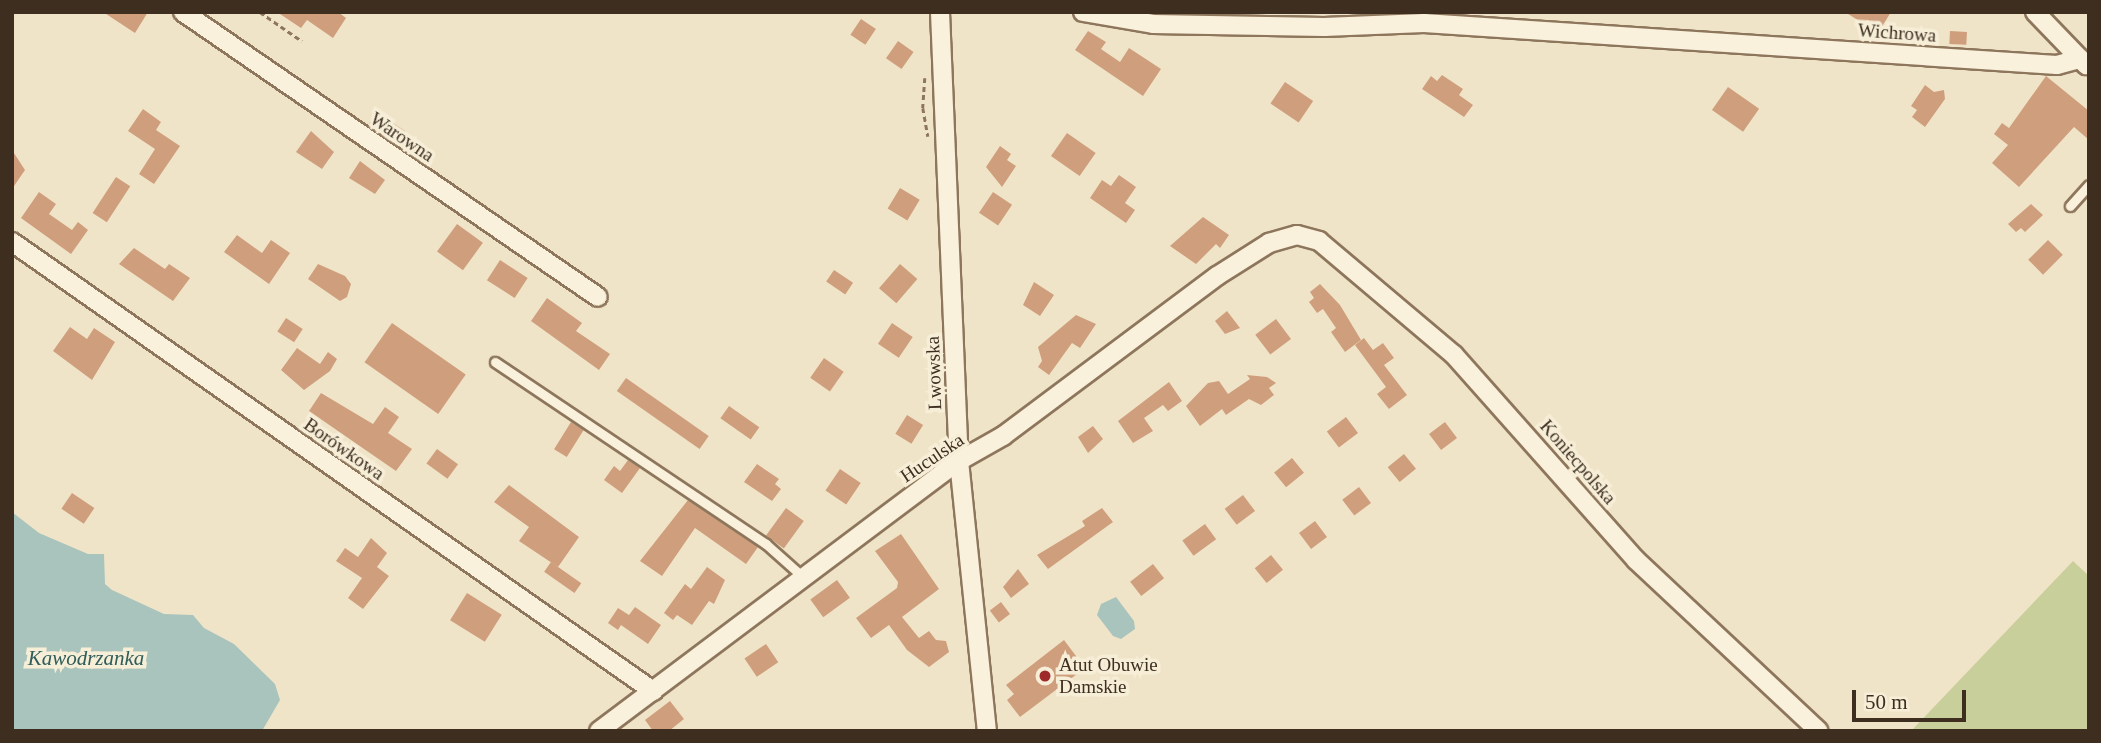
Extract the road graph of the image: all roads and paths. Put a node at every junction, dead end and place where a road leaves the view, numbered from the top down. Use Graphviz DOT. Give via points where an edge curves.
graph roads {
  1 [pos="183,12"];
  2 [pos="260,12"];
  3 [pos="940,12"];
  4 [pos="1083,12"];
  5 [pos="2035,12"];
  6 [pos="302,41"];
  7 [pos="2084,63"];
  8 [pos="2089,185"];
  9 [pos="2070,206"];
  10 [pos="1297,235"];
  11 [pos="12,242"];
  12 [pos="598,297"];
  13 [pos="495,362"];
  14 [pos="959,461"];
  15 [pos="803,577"];
  16 [pos="653,691"];
  17 [pos="599,731"];
  18 [pos="986,731"];
  19 [pos="1819,731"];
  1 -- 12 [label="street, Warowna"];
  2 -- 6 [label="path"];
  3 -- 14 [label="street, Lwowska"];
  4 -- 7 [label="street, Wichrowa" via="1153,24 1324,27 1424,23 2057,65"];
  5 -- 7 [label="street"];
  8 -- 9 [label="lane"];
  10 -- 14 [label="street, Huculska" via="1269,243 1217,276 1003,436"];
  10 -- 19 [label="street, Koniecpolska" via="1319,241 1454,355 1636,559"];
  11 -- 16 [label="street, Borówkowa"];
  13 -- 15 [label="lane" via="766,544"];
  14 -- 15 [label="street, Huculska"];
  14 -- 18 [label="street, Lwowska"];
  15 -- 16 [label="street, Huculska"];
  16 -- 17 [label="street, Huculska"];
}
